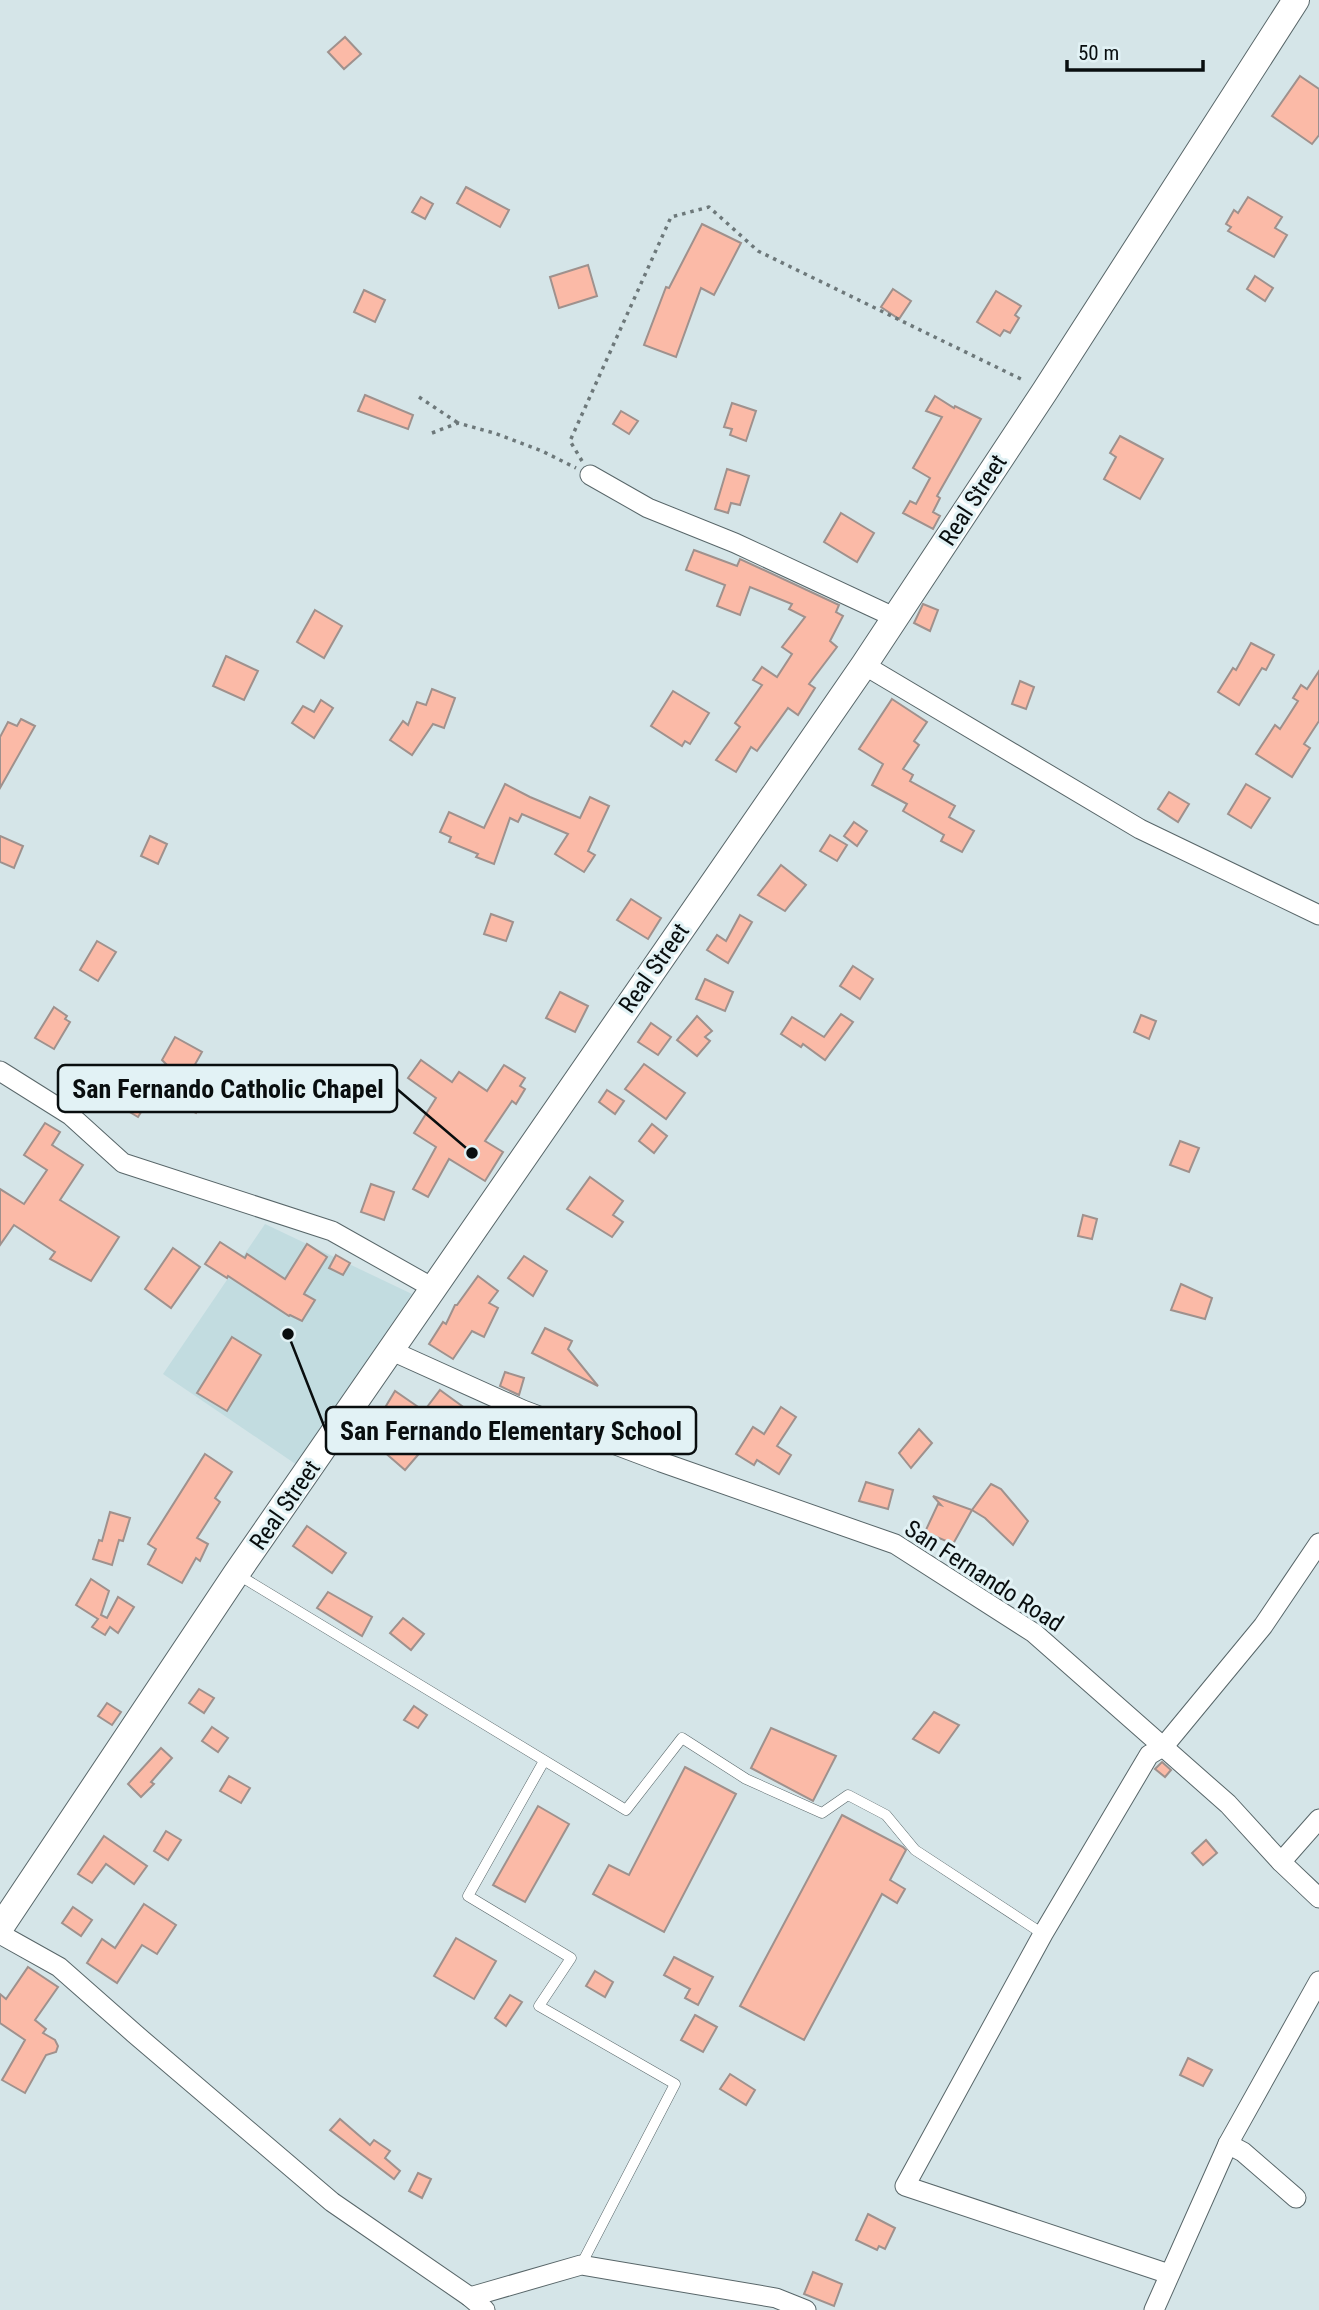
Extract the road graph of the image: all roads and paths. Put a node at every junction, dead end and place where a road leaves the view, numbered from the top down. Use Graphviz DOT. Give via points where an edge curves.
graph roads {
  1 [pos="1296,0"];
  2 [pos="1045,391"];
  3 [pos="419,397"];
  4 [pos="458,423"];
  5 [pos="432,433"];
  6 [pos="590,475"];
  7 [pos="895,618"];
  8 [pos="864,666"];
  9 [pos="1319,915"];
  10 [pos="0,1071"];
  11 [pos="433,1288"];
  12 [pos="392,1351"];
  13 [pos="1319,1543"];
  14 [pos="236,1574"];
  15 [pos="1164,1746"];
  16 [pos="544,1761"];
  17 [pos="1319,1819"];
  18 [pos="1281,1862"];
  19 [pos="1319,1898"];
  20 [pos="0,1928"];
  21 [pos="0,1934"];
  22 [pos="1043,1934"];
  23 [pos="1319,1981"];
  24 [pos="1228,2144"];
  25 [pos="1296,2198"];
  26 [pos="581,2265"];
  27 [pos="1169,2274"];
  28 [pos="470,2297"];
  29 [pos="485,2310"];
  30 [pos="806,2310"];
  31 [pos="1154,2310"];
  1 -- 2 [label="main road, Real Street"];
  2 -- 6 [label="path" via="758,251 709,207 671,217 570,441"];
  2 -- 7 [label="main road, Real Street"];
  3 -- 4 [label="path"];
  4 -- 5 [label="path"];
  4 -- 6 [label="path" via="542,451"];
  6 -- 7 [label="street" via="648,508"];
  7 -- 8 [label="main road, Real Street"];
  8 -- 9 [label="street" via="1140,828"];
  8 -- 11 [label="main road, Real Street"];
  10 -- 11 [label="street" via="70,1115 123,1163 332,1231"];
  11 -- 12 [label="main road, Real Street"];
  12 -- 14 [label="main road, Real Street"];
  12 -- 15 [label="street, San Fernando Road" via="523,1410 895,1544 1034,1633"];
  13 -- 15 [label="street" via="1263,1626"];
  14 -- 16 [label="lane"];
  14 -- 20 [label="main road, Real Street"];
  15 -- 18 [label="street, San Fernando Road" via="1228,1804"];
  15 -- 22 [label="street" via="1149,1755"];
  16 -- 22 [label="lane" via="626,1810 682,1738 746,1779 822,1813 848,1795 886,1815 915,1850"];
  16 -- 26 [label="lane" via="468,1896 571,1958 539,2006 675,2084"];
  17 -- 18 [label="street"];
  18 -- 19 [label="street, San Fernando Road"];
  21 -- 28 [label="street" via="59,1967 332,2202"];
  22 -- 27 [label="street" via="905,2186"];
  23 -- 24 [label="street"];
  24 -- 25 [label="street"];
  24 -- 27 [label="street"];
  26 -- 28 [label="street"];
  26 -- 30 [label="street" via="776,2298"];
  27 -- 31 [label="street"];
  28 -- 29 [label="street"];
}
